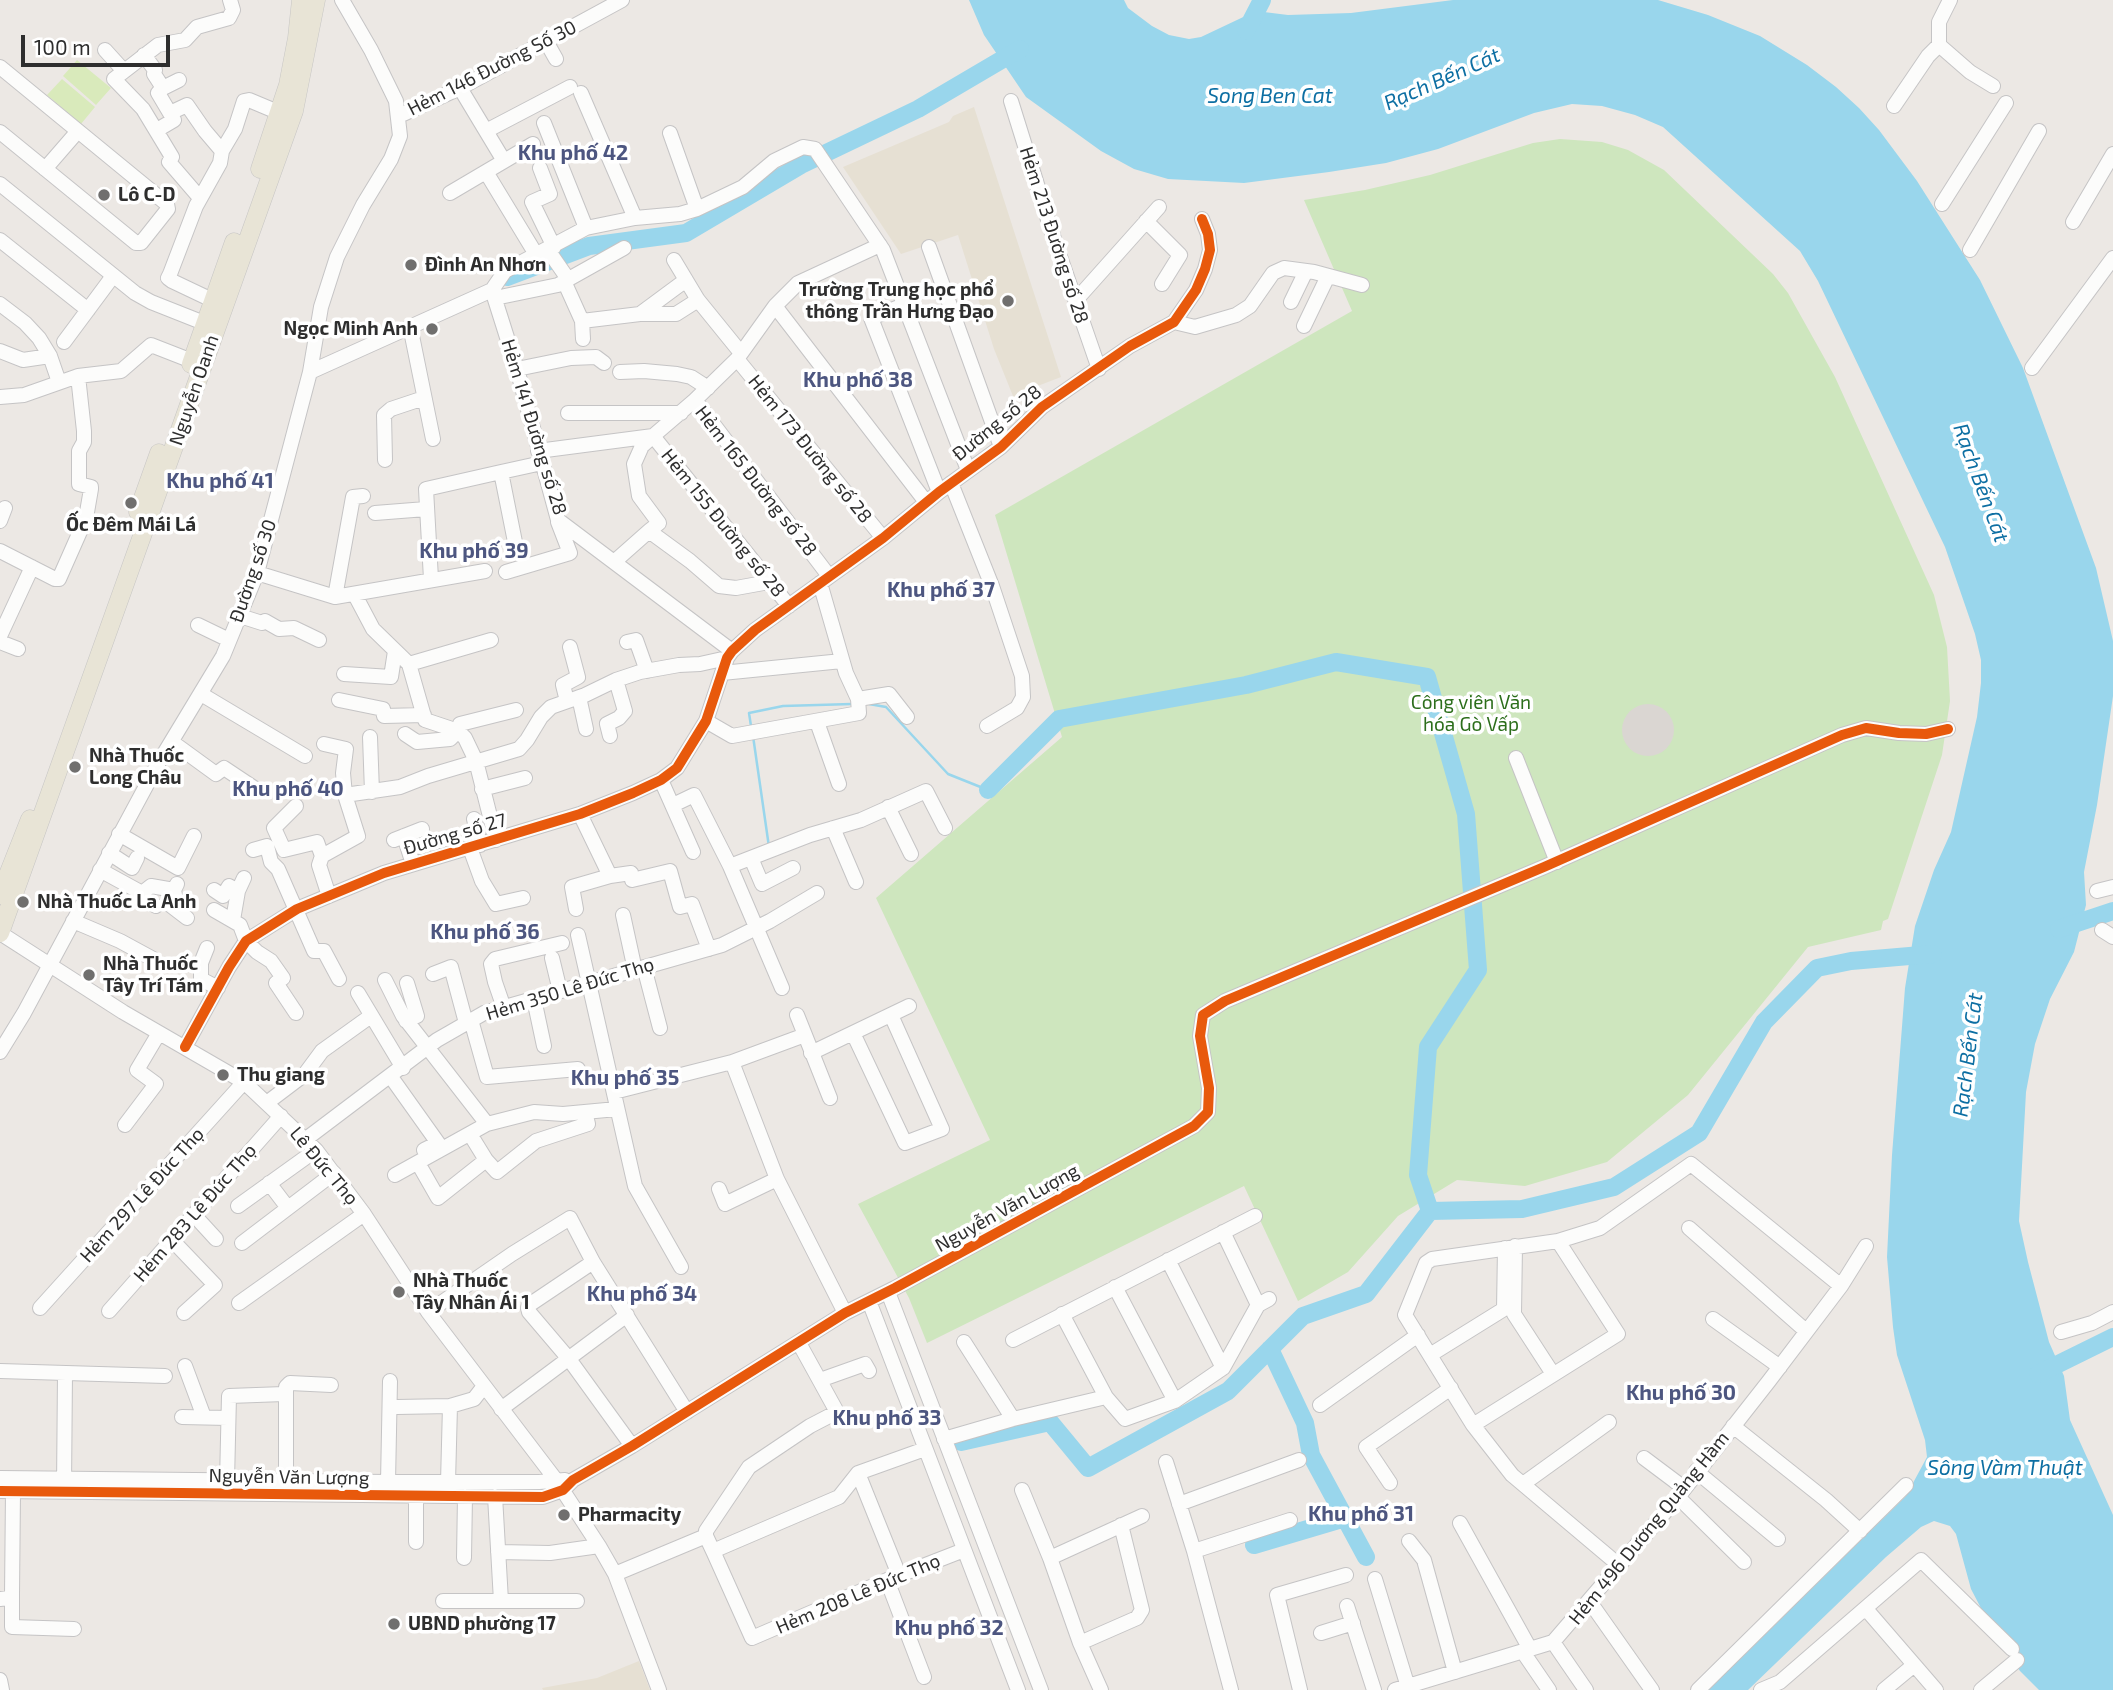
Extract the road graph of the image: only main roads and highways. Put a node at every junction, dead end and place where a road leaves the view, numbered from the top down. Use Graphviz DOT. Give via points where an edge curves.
graph roads {
  1 [pos="301,0"];
  2 [pos="316,0"];
  3 [pos="0,895"];
  4 [pos="0,933"];
  1 -- 3 [label="main road, Nguyễn Oanh" via="280,113"];
  2 -- 4 [label="main road, Nguyễn Oanh" via="294,111"];
}
